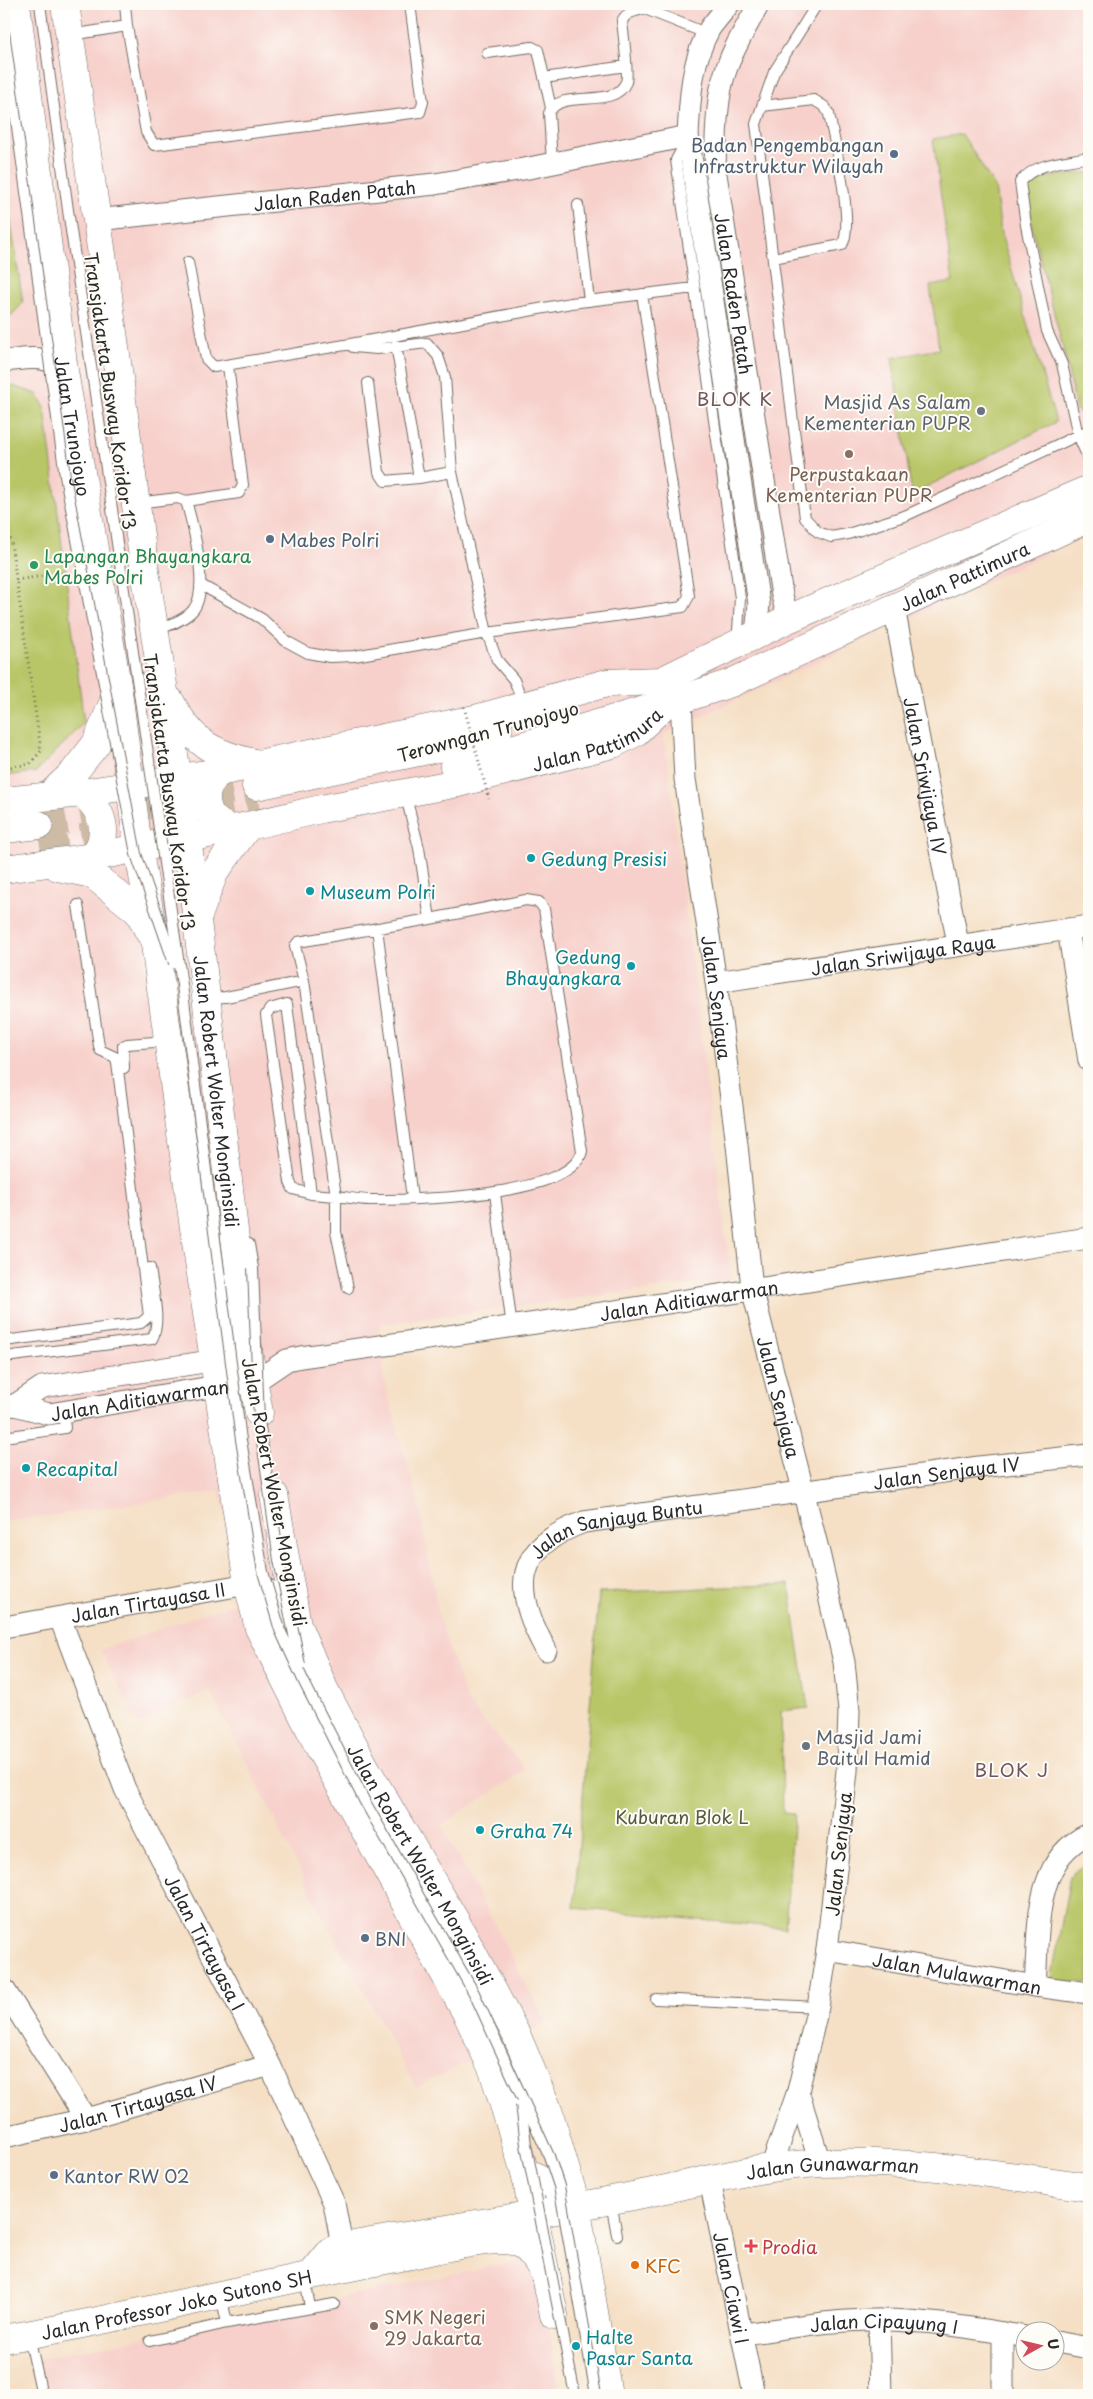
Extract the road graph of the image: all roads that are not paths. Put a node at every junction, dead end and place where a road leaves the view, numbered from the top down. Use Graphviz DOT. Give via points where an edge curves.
graph roads {
  1 [pos="16,4"];
  2 [pos="24,4"];
  3 [pos="40,4"];
  4 [pos="66,4"];
  5 [pos="125,4"];
  6 [pos="410,4"];
  7 [pos="729,4"];
  8 [pos="759,4"];
  9 [pos="817,4"];
  10 [pos="647,6"];
  11 [pos="127,26"];
  12 [pos="4,32"];
  13 [pos="708,34"];
  14 [pos="70,35"];
  15 [pos="487,53"];
  16 [pos="626,66"];
  17 [pos="544,78"];
  18 [pos="762,106"];
  19 [pos="551,108"];
  20 [pos="688,136"];
  21 [pos="1089,157"];
  22 [pos="552,164"];
  23 [pos="578,205"];
  24 [pos="96,220"];
  25 [pos="694,229"];
  26 [pos="773,258"];
  27 [pos="188,262"];
  28 [pos="62,275"];
  29 [pos="694,288"];
  30 [pos="642,294"];
  31 [pos="589,301"];
  32 [pos="60,335"];
  33 [pos="345,345"];
  34 [pos="396,346"];
  35 [pos="40,358"];
  36 [pos="4,361"];
  37 [pos="228,366"];
  38 [pos="70,374"];
  39 [pos="368,383"];
  40 [pos="1089,430"];
  41 [pos="1078,436"];
  42 [pos="1089,460"];
  43 [pos="452,472"];
  44 [pos="419,478"];
  45 [pos="1089,489"];
  46 [pos="186,501"];
  47 [pos="140,502"];
  48 [pos="89,513"];
  49 [pos="1089,518"];
  50 [pos="201,585"];
  51 [pos="894,608"];
  52 [pos="788,619"];
  53 [pos="159,629"];
  54 [pos="487,633"];
  55 [pos="745,641"];
  56 [pos="118,691"];
  57 [pos="165,691"];
  58 [pos="668,695"];
  59 [pos="524,706"];
  60 [pos="219,772"];
  61 [pos="178,778"];
  62 [pos="129,785"];
  63 [pos="405,792"];
  64 [pos="82,793"];
  65 [pos="50,795"];
  66 [pos="4,801"];
  67 [pos="250,802"];
  68 [pos="4,830"];
  69 [pos="188,837"];
  70 [pos="40,845"];
  71 [pos="138,847"];
  72 [pos="4,851"];
  73 [pos="92,857"];
  74 [pos="4,870"];
  75 [pos="78,905"];
  76 [pos="197,917"];
  77 [pos="430,919"];
  78 [pos="1089,926"];
  79 [pos="377,928"];
  80 [pos="1068,929"];
  81 [pos="155,944"];
  82 [pos="958,944"];
  83 [pos="304,981"];
  84 [pos="716,982"];
  85 [pos="285,985"];
  86 [pos="182,986"];
  87 [pos="287,1004"];
  88 [pos="210,1012"];
  89 [pos="169,1041"];
  90 [pos="117,1053"];
  91 [pos="1089,1061"];
  92 [pos="236,1152"];
  93 [pos="495,1193"];
  94 [pos="311,1194"];
  95 [pos="336,1196"];
  96 [pos="412,1198"];
  97 [pos="247,1229"];
  98 [pos="1089,1238"];
  99 [pos="348,1288"];
  100 [pos="752,1288"];
  101 [pos="512,1328"];
  102 [pos="4,1340"];
  103 [pos="249,1356"];
  104 [pos="4,1357"];
  105 [pos="287,1360"];
  106 [pos="217,1373"];
  107 [pos="253,1383"];
  108 [pos="10,1405"];
  109 [pos="63,1412"];
  110 [pos="4,1437"];
  111 [pos="1089,1455"];
  112 [pos="803,1492"];
  113 [pos="248,1584"];
  114 [pos="292,1598"];
  115 [pos="60,1618"];
  116 [pos="4,1627"];
  117 [pos="546,1650"];
  118 [pos="304,1682"];
  119 [pos="364,1765"];
  120 [pos="340,1787"];
  121 [pos="1089,1834"];
  122 [pos="827,1950"];
  123 [pos="1035,1986"];
  124 [pos="4,1990"];
  125 [pos="1089,1993"];
  126 [pos="656,1999"];
  127 [pos="818,2007"];
  128 [pos="270,2065"];
  129 [pos="798,2091"];
  130 [pos="520,2093"];
  131 [pos="86,2119"];
  132 [pos="4,2137"];
  133 [pos="820,2163"];
  134 [pos="771,2168"];
  135 [pos="524,2172"];
  136 [pos="710,2180"];
  137 [pos="1089,2187"];
  138 [pos="611,2200"];
  139 [pos="576,2205"];
  140 [pos="533,2213"];
  141 [pos="617,2235"];
  142 [pos="344,2257"];
  143 [pos="309,2274"];
  144 [pos="547,2278"];
  145 [pos="221,2294"];
  146 [pos="334,2304"];
  147 [pos="310,2308"];
  148 [pos="879,2320"];
  149 [pos="227,2323"];
  150 [pos="1003,2333"];
  151 [pos="743,2334"];
  152 [pos="1016,2335"];
  153 [pos="16,2337"];
  154 [pos="150,2341"];
  155 [pos="1066,2344"];
  156 [pos="1089,2348"];
  157 [pos="42,2395"];
  158 [pos="570,2395"];
  159 [pos="575,2395"];
  160 [pos="596,2395"];
  161 [pos="608,2395"];
  162 [pos="754,2395"];
  163 [pos="881,2395"];
  164 [pos="1003,2395"];
  1 -- 32 [label="main road, Jalan Trunojoyo"];
  2 -- 28 [label="lane"];
  3 -- 86 [label="lane, Transjakarta Busway Koridor 13, bridge"];
  4 -- 14 [label="main road"];
  5 -- 11 [label="lane"];
  6 -- 11 [label="lane" via="423,102 420,112 154,145 146,132"];
  7 -- 13 [label="street, Jalan Raden Patah"];
  8 -- 52 [label="street, Jalan Raden Patah" via="724,75 715,168"];
  9 -- 18 [label="lane" via="774,72"];
  10 -- 13 [label="lane"];
  10 -- 16 [label="lane" via="634,10 622,21"];
  11 -- 14 [label="lane"];
  12 -- 86 [label="lane, bridge" via="52,394 84,578 136,854"];
  13 -- 20 [label="street, Jalan Raden Patah" via="697,57"];
  14 -- 24 [label="main road"];
  15 -- 17 [label="lane" via="532,47 538,50"];
  16 -- 17 [label="lane"];
  16 -- 19 [label="lane" via="627,81 619,92 558,102"];
  17 -- 19 [label="lane"];
  18 -- 26 [label="lane" via="756,124"];
  18 -- 26 [label="lane" via="814,100 825,106 846,213 847,231 842,245"];
  19 -- 22 [label="lane" via="548,113"];
  20 -- 22 [label="street, Jalan Raden Patah"];
  20 -- 25 [label="street, Jalan Raden Patah"];
  21 -- 41 [label="lane" via="1038,167 1020,182 1047,330 1062,364"];
  22 -- 24 [label="street, Jalan Raden Patah" via="435,184"];
  23 -- 31 [label="lane"];
  24 -- 47 [label="main road"];
  25 -- 29 [label="lane, Jalan Raden Patah"];
  25 -- 55 [label="street, Jalan Raden Patah" via="759,604"];
  26 -- 41 [label="lane" via="805,518 818,532 831,537 848,534 907,515"];
  27 -- 37 [label="lane" via="206,359 214,367"];
  29 -- 30 [label="lane"];
  29 -- 55 [label="lane, Jalan Raden Patah" via="740,598 738,631"];
  30 -- 31 [label="lane"];
  30 -- 54 [label="lane" via="689,596 683,606 676,608"];
  31 -- 33 [label="lane"];
  32 -- 35 [label="street"];
  32 -- 38 [label="main road, Jalan Trunojoyo"];
  33 -- 34 [label="lane" via="377,349"];
  33 -- 37 [label="lane"];
  34 -- 43 [label="lane" via="427,343 438,356 445,377"];
  34 -- 44 [label="lane"];
  35 -- 36 [label="street"];
  35 -- 38 [label="street" via="54,361"];
  37 -- 46 [label="lane" via="243,485 239,493"];
  38 -- 48 [label="main road, Jalan Trunojoyo"];
  39 -- 44 [label="lane" via="379,472 385,481"];
  40 -- 41 [label="lane"];
  41 -- 42 [label="lane"];
  43 -- 44 [label="lane"];
  43 -- 54 [label="lane"];
  45 -- 52 [label="main road, Jalan Pattimura"];
  46 -- 47 [label="lane" via="178,498"];
  46 -- 50 [label="lane"];
  47 -- 48 [label="main road"];
  47 -- 53 [label="main road"];
  48 -- 56 [label="main road, Jalan Trunojoyo"];
  49 -- 51 [label="main road, Jalan Pattimura"];
  50 -- 53 [label="lane" via="193,611"];
  50 -- 54 [label="lane" via="262,619 286,641 308,653 330,657 354,656"];
  51 -- 58 [label="main road, Jalan Pattimura" via="731,683"];
  51 -- 82 [label="street, Jalan Sriwijaya IV"];
  52 -- 55 [label="main road, Jalan Pattimura"];
  53 -- 57 [label="main road"];
  54 -- 59 [label="lane" via="498,660 514,680"];
  55 -- 58 [label="main road, Jalan Pattimura"];
  56 -- 62 [label="main road, Jalan Trunojoyo"];
  56 -- 65 [label="main road" via="96,744"];
  57 -- 61 [label="main road"];
  57 -- 67 [label="main road" via="180,720 194,737 230,758"];
  58 -- 59 [label="main road, Jalan Pattimura" via="607,683"];
  58 -- 63 [label="main road, Jalan Pattimura" via="636,732 613,744 458,783"];
  58 -- 67 [label="main road, Terowngan Trunojoyo" via="452,766"];
  58 -- 84 [label="street, Jalan Senjaya" via="685,779"];
  59 -- 67 [label="main road, Jalan Pattimura" via="475,719"];
  60 -- 61 [label="main road, Jalan Pattimura"];
  60 -- 67 [label="main road, Jalan Pattimura"];
  60 -- 67 [label="main road" via="207,790 207,805 218,824"];
  61 -- 62 [label="main road, Jalan Pattimura"];
  61 -- 69 [label="main road"];
  62 -- 64 [label="main road, Jalan Pattimura"];
  62 -- 71 [label="main road, Jalan Trunojoyo"];
  63 -- 67 [label="main road, Jalan Pattimura"];
  63 -- 77 [label="lane" via="419,848"];
  64 -- 65 [label="main road, Jalan Pattimura"];
  64 -- 73 [label="main road" via="98,808 102,825 102,846"];
  65 -- 66 [label="main road, Jalan Pattimura"];
  67 -- 69 [label="main road, Jalan Pattimura"];
  67 -- 76 [label="main road" via="214,872"];
  68 -- 70 [label="main road"];
  69 -- 71 [label="main road, Jalan Pattimura"];
  69 -- 76 [label="main road, Jalan Robert Wolter Monginsidi"];
  70 -- 72 [label="main road"];
  70 -- 73 [label="main road, Jalan Pattimura"];
  70 -- 74 [label="main road"];
  70 -- 81 [label="main road" via="92,874 139,912"];
  71 -- 73 [label="main road, Jalan Pattimura"];
  71 -- 81 [label="main road, Jalan Robert Wolter Monginsidi"];
  75 -- 90 [label="lane" via="100,1050"];
  76 -- 88 [label="main road, Jalan Robert Wolter Monginsidi"];
  77 -- 79 [label="lane"];
  77 -- 93 [label="lane" via="526,900 539,902 544,909 582,1152 577,1163 559,1176"];
  78 -- 80 [label="street, Jalan Sriwijaya Raya"];
  79 -- 83 [label="lane" via="296,943"];
  79 -- 96 [label="lane"];
  80 -- 82 [label="street, Jalan Sriwijaya Raya"];
  80 -- 91 [label="street"];
  81 -- 89 [label="main road, Jalan Robert Wolter Monginsidi"];
  82 -- 84 [label="street, Jalan Sriwijaya Raya"];
  83 -- 85 [label="lane"];
  83 -- 95 [label="lane"];
  84 -- 100 [label="street, Jalan Senjaya"];
  85 -- 87 [label="lane"];
  85 -- 88 [label="lane" via="226,997"];
  86 -- 118 [label="lane, Transjakarta Busway Koridor 13, bridge" via="241,1440 263,1572 280,1630"];
  87 -- 94 [label="lane"];
  87 -- 94 [label="lane" via="270,1008 266,1015 290,1182 293,1189"];
  88 -- 92 [label="lane"];
  88 -- 103 [label="main road, Jalan Robert Wolter Monginsidi"];
  89 -- 90 [label="lane" via="127,1044"];
  89 -- 106 [label="main road, Jalan Robert Wolter Monginsidi"];
  90 -- 102 [label="lane" via="149,1316 141,1323"];
  90 -- 104 [label="lane" via="157,1321 156,1332 152,1339 146,1341"];
  93 -- 96 [label="lane"];
  93 -- 101 [label="lane"];
  94 -- 95 [label="lane"];
  95 -- 96 [label="lane" via="369,1200"];
  95 -- 99 [label="lane" via="336,1232"];
  97 -- 118 [label="lane, bridge" via="260,1430 279,1560"];
  98 -- 100 [label="street, Jalan Aditiawarman"];
  100 -- 101 [label="street, Jalan Aditiawarman"];
  100 -- 112 [label="street, Jalan Senjaya"];
  101 -- 105 [label="street, Jalan Aditiawarman"];
  103 -- 105 [label="street, Jalan Aditiawarman"];
  103 -- 106 [label="street, Jalan Aditiawarman"];
  103 -- 107 [label="main road, Jalan Robert Wolter Monginsidi"];
  105 -- 107 [label="street, Jalan Aditiawarman"];
  106 -- 107 [label="street, Jalan Aditiawarman"];
  106 -- 108 [label="street, Jalan Aditiawarman" via="42,1387"];
  106 -- 109 [label="street, Jalan Aditiawarman"];
  106 -- 113 [label="main road, Jalan Robert Wolter Monginsidi"];
  107 -- 114 [label="main road, Jalan Robert Wolter Monginsidi"];
  108 -- 109 [label="street, Jalan Aditiawarman" via="49,1414"];
  109 -- 110 [label="lane" via="65,1428"];
  111 -- 112 [label="street, Jalan Senjaya IV"];
  112 -- 117 [label="street, Jalan Sanjaya Buntu" via="584,1522 549,1540 531,1559 523,1589 532,1624"];
  112 -- 122 [label="street, Jalan Senjaya" via="844,1662 849,1711 847,1771"];
  113 -- 114 [label="street, Jalan Tirtayasa II"];
  113 -- 115 [label="street, Jalan Tirtayasa II"];
  113 -- 120 [label="main road, Jalan Robert Wolter Monginsidi" via="259,1628"];
  114 -- 119 [label="main road, Jalan Robert Wolter Monginsidi" via="297,1625 324,1689"];
  115 -- 116 [label="street, Jalan Tirtayasa II"];
  115 -- 128 [label="street, Jalan Tirtayasa I" via="125,1789"];
  118 -- 130 [label="lane, Transjakarta Busway Koridor 13, bridge" via="364,1800 474,1993"];
  119 -- 120 [label="main road"];
  119 -- 139 [label="main road, Jalan Robert Wolter Monginsidi" via="456,1922 516,2034 548,2110"];
  120 -- 135 [label="main road, Jalan Robert Wolter Monginsidi" via="468,2016 493,2070"];
  121 -- 123 [label="street" via="1077,1839 1060,1856 1048,1877 1042,1905"];
  122 -- 123 [label="street, Jalan Mulawarman"];
  122 -- 127 [label="street, Jalan Senjaya"];
  123 -- 125 [label="street, Jalan Mulawarman"];
  124 -- 131 [label="street"];
  126 -- 127 [label="lane"];
  127 -- 129 [label="street, Jalan Senjaya"];
  128 -- 131 [label="street, Jalan Tirtayasa IV"];
  128 -- 142 [label="street, Jalan Tirtayasa I" via="334,2203"];
  129 -- 133 [label="street"];
  129 -- 134 [label="street, Jalan Senjaya"];
  130 -- 159 [label="lane, Transjakarta Busway Koridor 13, bridge" via="526,2145"];
  130 -- 160 [label="lane, Transjakarta Busway Koridor 13, bridge" via="559,2186"];
  131 -- 132 [label="street, Jalan Tirtayasa IV"];
  133 -- 134 [label="main road, Jalan Gunawarman"];
  133 -- 137 [label="main road, Jalan Gunawarman" via="893,2164"];
  134 -- 136 [label="main road, Jalan Gunawarman"];
  135 -- 139 [label="main road" via="552,2184"];
  135 -- 140 [label="main road, Jalan Robert Wolter Monginsidi"];
  136 -- 138 [label="main road, Jalan Gunawarman"];
  136 -- 151 [label="street, Jalan Ciawi I"];
  138 -- 139 [label="main road, Jalan Gunawarman"];
  138 -- 141 [label="lane"];
  139 -- 140 [label="main road, Jalan Professor Joko Sutono SH"];
  139 -- 161 [label="main road, Jalan Robert Wolter Monginsidi"];
  140 -- 142 [label="main road, Jalan Professor Joko Sutono SH"];
  140 -- 144 [label="main road, Jalan Robert Wolter Monginsidi"];
  142 -- 143 [label="main road, Jalan Professor Joko Sutono SH" via="331,2251"];
  142 -- 144 [label="main road, Jalan Professor Joko Sutono SH" via="512,2241 531,2253"];
  143 -- 145 [label="main road, Jalan Professor Joko Sutono SH"];
  143 -- 147 [label="lane"];
  144 -- 158 [label="main road, Jalan Robert Wolter Monginsidi"];
  145 -- 149 [label="lane"];
  145 -- 153 [label="main road, Jalan Professor Joko Sutono SH"];
  146 -- 147 [label="lane"];
  147 -- 149 [label="lane"];
  148 -- 150 [label="street, Jalan Cipayung I" via="925,2322"];
  148 -- 151 [label="street, Jalan Cipayung I" via="815,2324"];
  148 -- 163 [label="street"];
  149 -- 154 [label="lane"];
  150 -- 152 [label="street, Jalan Cipayung I"];
  150 -- 164 [label="street"];
  151 -- 162 [label="street, Jalan Ciawi I"];
  153 -- 157 [label="lane"];
  155 -- 156 [label="street"];
}
